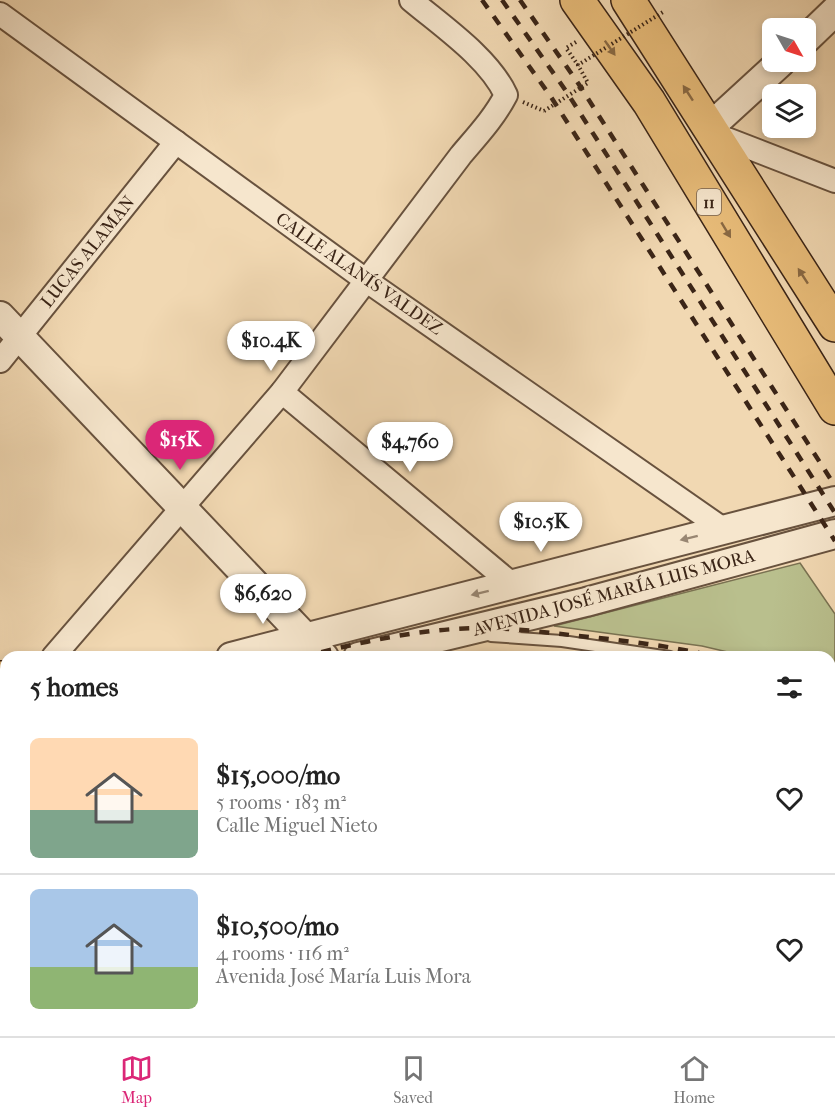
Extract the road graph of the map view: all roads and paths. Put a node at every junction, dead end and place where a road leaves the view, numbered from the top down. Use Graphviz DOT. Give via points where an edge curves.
graph roads {
  1 [pos="411,0"];
  2 [pos="577,0"];
  3 [pos="628,0"];
  4 [pos="663,12"];
  5 [pos="0,14"];
  6 [pos="566,48"];
  7 [pos="578,65"];
  8 [pos="771,72"];
  9 [pos="544,111"];
  10 [pos="712,131"];
  11 [pos="176,142"];
  12 [pos="835,181"];
  13 [pos="367,281"];
  14 [pos="0,316"];
  15 [pos="835,325"];
  16 [pos="20,337"];
  17 [pos="0,361"];
  18 [pos="282,392"];
  19 [pos="835,408"];
  20 [pos="835,501"];
  21 [pos="182,507"];
  22 [pos="723,530"];
  23 [pos="835,534"];
  24 [pos="513,585"];
  25 [pos="458,634"];
  26 [pos="315,647"];
  27 [pos="57,651"];
  28 [pos="281,651"];
  29 [pos="384,651"];
  30 [pos="630,651"];
  1 -- 13 [label="street" via="488,68 506,95"];
  2 -- 19 [label="main road, 11, one-way" via="649,102"];
  10 -- 3 [label="main road, 11, one-way"];
  4 -- 7 [label="path, bridge"];
  5 -- 11 [label="street, CALLE ALANÍS VALDEZ"];
  6 -- 7 [label="path"];
  7 -- 9 [label="path, bridge" via="588,83"];
  8 -- 10 [label="street"];
  10 -- 12 [label="street"];
  15 -- 10 [label="main road, 11, one-way"];
  11 -- 13 [label="street, CALLE ALANÍS VALDEZ"];
  11 -- 16 [label="street, LUCAS ALAMAN"];
  13 -- 18 [label="street"];
  13 -- 22 [label="street, CALLE ALANÍS VALDEZ"];
  14 -- 16 [label="street"];
  16 -- 17 [label="street, LUCAS ALAMAN"];
  16 -- 21 [label="street"];
  18 -- 21 [label="street"];
  18 -- 24 [label="street"];
  20 -- 22 [label="street, AVENIDA JOSÉ MARÍA LUIS MORA"];
  21 -- 26 [label="street"];
  21 -- 27 [label="street"];
  22 -- 24 [label="street, AVENIDA JOSÉ MARÍA LUIS MORA, one-way"];
  23 -- 25 [label="street, AVENIDA JOSÉ MARÍA LUIS MORA"];
  24 -- 26 [label="street, AVENIDA JOSÉ MARÍA LUIS MORA, one-way"];
  25 -- 29 [label="street, AVENIDA JOSÉ MARÍA LUIS MORA"];
  25 -- 30 [label="lane" via="562,641"];
  26 -- 28 [label="street, AVENIDA JOSÉ MARÍA LUIS MORA"];
}
